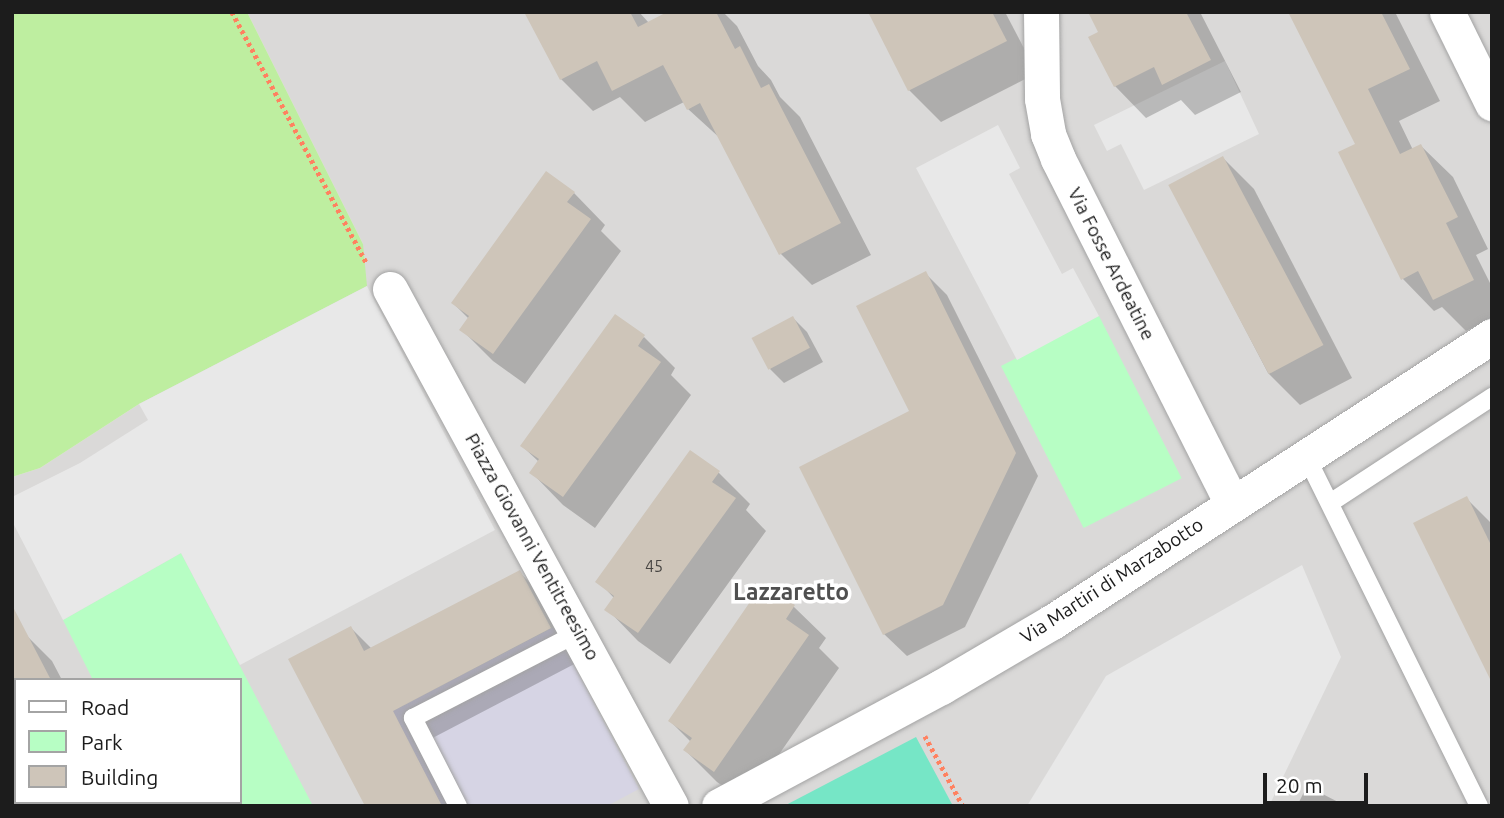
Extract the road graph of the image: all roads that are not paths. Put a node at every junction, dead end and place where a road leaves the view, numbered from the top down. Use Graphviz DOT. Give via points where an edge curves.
graph roads {
  1 [pos="1041,12"];
  2 [pos="1447,12"];
  3 [pos="1492,103"];
  4 [pos="390,289"];
  5 [pos="1492,335"];
  6 [pos="1492,397"];
  7 [pos="1305,454"];
  8 [pos="1330,502"];
  9 [pos="1232,503"];
  10 [pos="578,633"];
  11 [pos="458,806"];
  12 [pos="671,806"];
  13 [pos="719,806"];
  14 [pos="1479,806"];
  1 -- 9 [label="street, Via Fosse Ardeatine" via="1042,99 1048,134"];
  2 -- 3 [label="street"];
  4 -- 10 [label="street, Piazza Giovanni Ventitreesimo"];
  5 -- 7 [label="street, Via Martiri di Marzabotto"];
  6 -- 8 [label="lane"];
  7 -- 8 [label="lane"];
  7 -- 9 [label="street, Via Martiri di Marzabotto"];
  8 -- 14 [label="lane"];
  9 -- 13 [label="street, Via Martiri di Marzabotto" via="1052,622"];
  10 -- 11 [label="lane" via="413,718"];
  10 -- 12 [label="street, Piazza Giovanni Ventitreesimo"];
}
